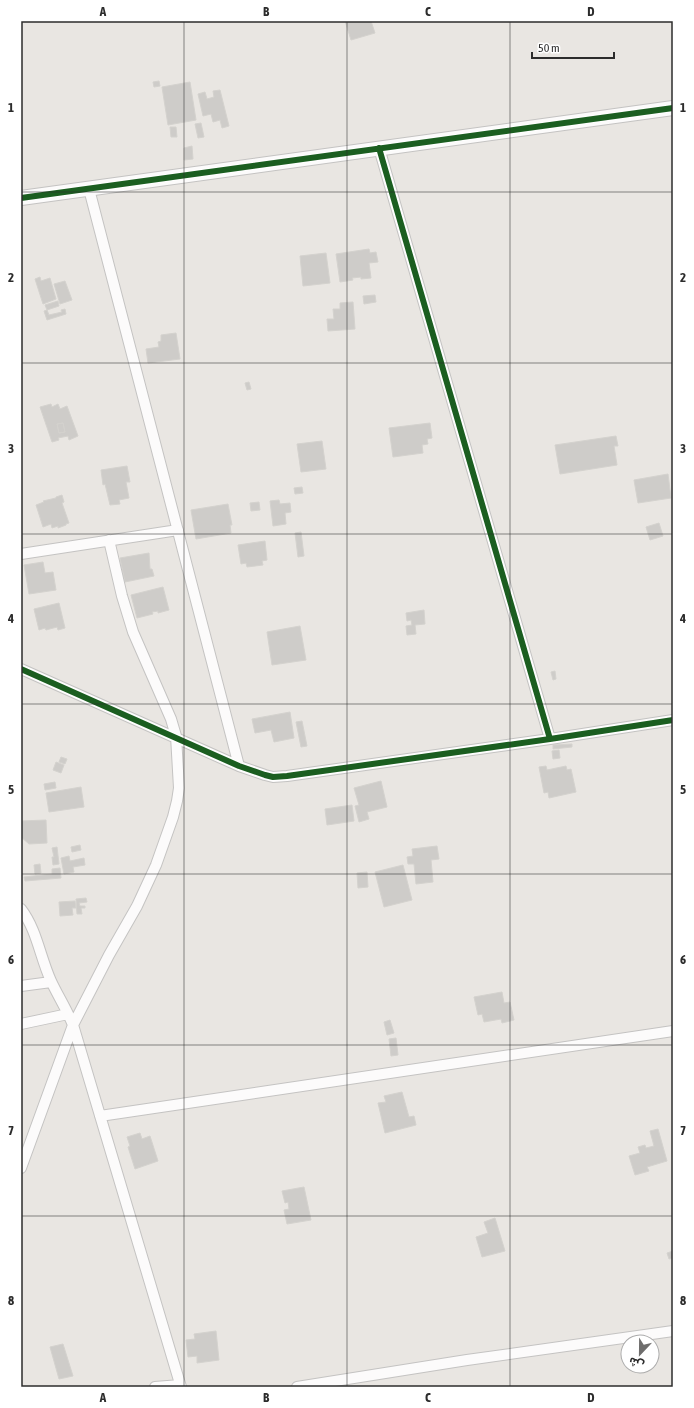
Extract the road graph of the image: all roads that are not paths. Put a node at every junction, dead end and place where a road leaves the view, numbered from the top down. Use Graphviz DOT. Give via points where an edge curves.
graph roads {
  1 [pos="673,108"];
  2 [pos="379,148"];
  3 [pos="89,189"];
  4 [pos="21,198"];
  5 [pos="178,530"];
  6 [pos="109,540"];
  7 [pos="21,554"];
  8 [pos="21,669"];
  9 [pos="673,720"];
  10 [pos="176,736"];
  11 [pos="550,739"];
  12 [pos="240,766"];
  13 [pos="21,910"];
  14 [pos="51,982"];
  15 [pos="21,986"];
  16 [pos="68,1014"];
  17 [pos="21,1024"];
  18 [pos="73,1025"];
  19 [pos="673,1031"];
  20 [pos="100,1116"];
  21 [pos="21,1167"];
  22 [pos="673,1331"];
  23 [pos="181,1386"];
  24 [pos="155,1387"];
  25 [pos="297,1387"];
  1 -- 2 [label="street"];
  2 -- 3 [label="street"];
  2 -- 11 [label="street"];
  3 -- 4 [label="street"];
  3 -- 5 [label="street"];
  5 -- 6 [label="street"];
  5 -- 12 [label="street"];
  6 -- 7 [label="street"];
  6 -- 10 [label="street" via="133,632"];
  8 -- 10 [label="street"];
  9 -- 11 [label="street"];
  10 -- 12 [label="street"];
  10 -- 18 [label="street" via="179,788 167,837 137,906"];
  11 -- 12 [label="street" via="287,776 265,775"];
  13 -- 14 [label="street" via="26,915 35,936"];
  14 -- 15 [label="street"];
  14 -- 16 [label="street"];
  16 -- 17 [label="street"];
  16 -- 18 [label="street"];
  18 -- 20 [label="street"];
  18 -- 21 [label="street"];
  19 -- 20 [label="street"];
  20 -- 23 [label="street"];
  22 -- 25 [label="street"];
  23 -- 24 [label="street"];
}
